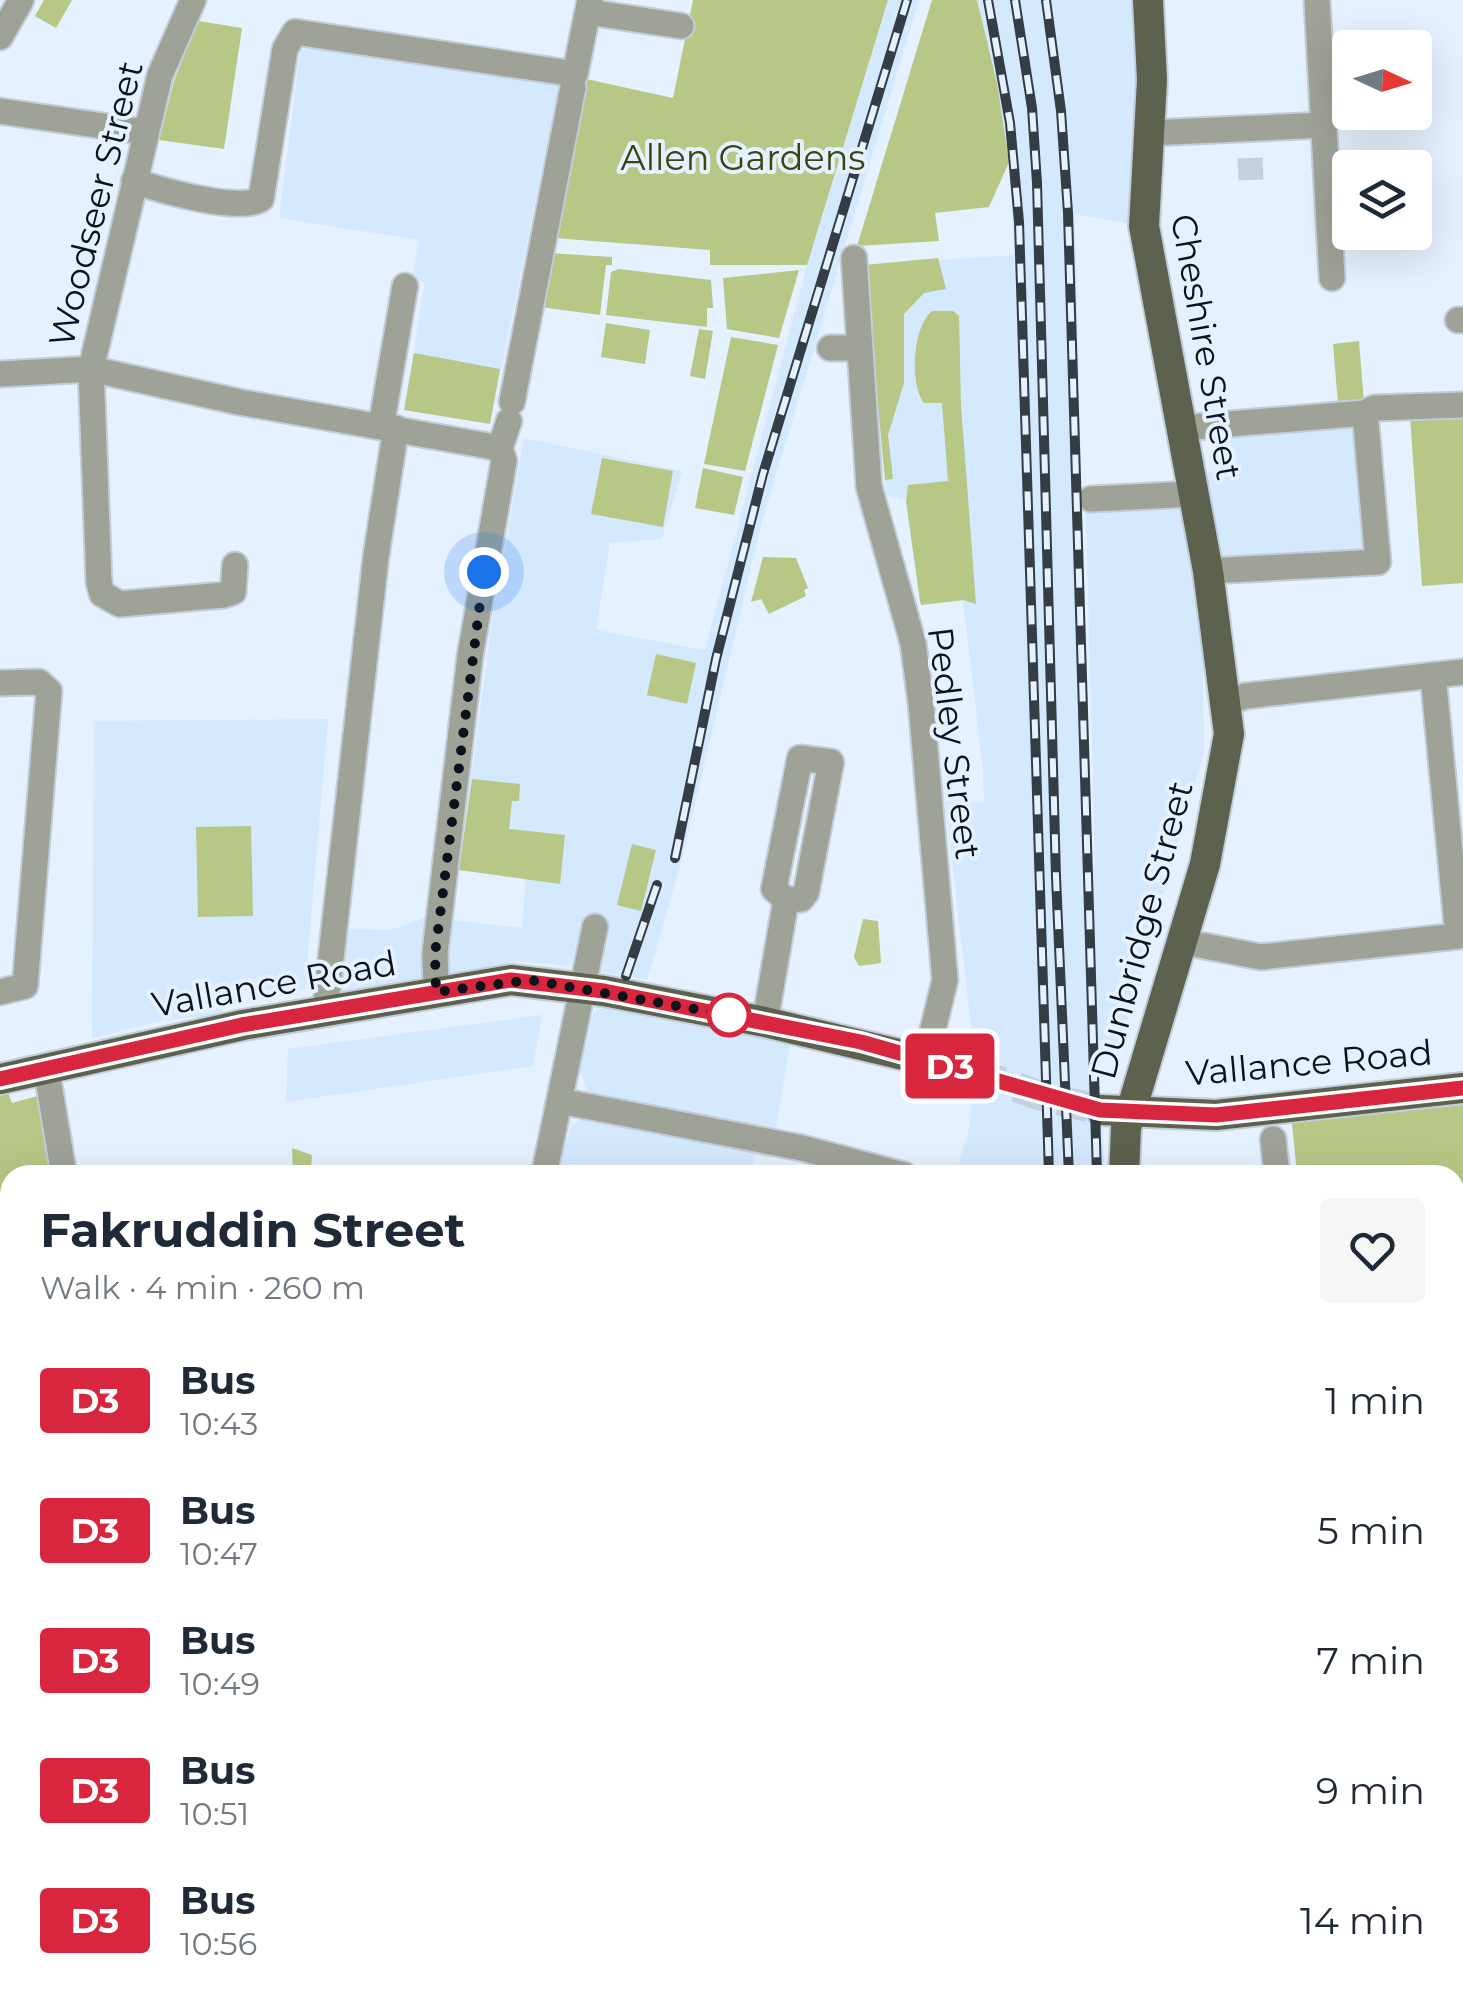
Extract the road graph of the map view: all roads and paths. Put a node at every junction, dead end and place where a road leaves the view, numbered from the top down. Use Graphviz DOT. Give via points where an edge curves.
graph roads {
  1 [pos="20,0"];
  2 [pos="193,0"];
  3 [pos="1148,0"];
  4 [pos="1317,0"];
  5 [pos="588,6"];
  6 [pos="681,26"];
  7 [pos="0,37"];
  8 [pos="574,80"];
  9 [pos="0,111"];
  10 [pos="1324,125"];
  11 [pos="145,132"];
  12 [pos="1148,133"];
  13 [pos="134,181"];
  14 [pos="854,258"];
  15 [pos="1332,278"];
  16 [pos="405,286"];
  17 [pos="830,348"];
  18 [pos="858,348"];
  19 [pos="91,368"];
  20 [pos="0,374"];
  21 [pos="1463,404"];
  22 [pos="1365,412"];
  23 [pos="389,428"];
  24 [pos="1180,428"];
  25 [pos="500,448"];
  26 [pos="1192,494"];
  27 [pos="1091,498"];
  28 [pos="235,565"];
  29 [pos="1208,571"];
  30 [pos="1463,672"];
  31 [pos="1433,676"];
  32 [pos="0,683"];
  33 [pos="1225,704"];
  34 [pos="786,900"];
  35 [pos="596,927"];
  36 [pos="1184,942"];
  37 [pos="583,988"];
  38 [pos="0,992"];
  39 [pos="436,992"];
  40 [pos="324,1011"];
  41 [pos="765,1022"];
  42 [pos="926,1058"];
  43 [pos="46,1067"];
  44 [pos="974,1072"];
  45 [pos="0,1078"];
  46 [pos="1463,1088"];
  47 [pos="560,1101"];
  48 [pos="1116,1111"];
  49 [pos="1273,1138"];
  50 [pos="62,1165"];
  51 [pos="546,1165"];
  52 [pos="866,1165"];
  53 [pos="1123,1165"];
  54 [pos="1275,1165"];
  1 -- 7 [label="street"];
  2 -- 11 [label="street, Woodseer Street" via="160,74"];
  3 -- 12 [label="main road, Cheshire Street"];
  4 -- 10 [label="street"];
  5 -- 6 [label="street"];
  5 -- 8 [label="street"];
  8 -- 13 [label="street" via="295,32 285,49 262,198 221,201"];
  8 -- 25 [label="street"];
  9 -- 11 [label="street"];
  10 -- 12 [label="street"];
  10 -- 15 [label="street"];
  11 -- 13 [label="street, Woodseer Street"];
  12 -- 24 [label="main road, Cheshire Street" via="1144,226"];
  13 -- 19 [label="street, Woodseer Street"];
  14 -- 18 [label="street, Pedley Street"];
  16 -- 23 [label="street"];
  17 -- 18 [label="street"];
  18 -- 42 [label="street, Pedley Street" via="872,502 913,643 921,702 945,980"];
  19 -- 20 [label="street"];
  19 -- 23 [label="street"];
  19 -- 28 [label="street, Woodseer Street" via="102,594 120,604 230,594"];
  21 -- 22 [label="street"];
  22 -- 24 [label="street"];
  22 -- 29 [label="street" via="1378,562"];
  23 -- 25 [label="street"];
  23 -- 40 [label="street"];
  24 -- 26 [label="main road, Cheshire Street"];
  25 -- 39 [label="street" via="504,461 470,656"];
  26 -- 27 [label="street"];
  26 -- 29 [label="main road, Cheshire Street"];
  29 -- 33 [label="main road, Cheshire Street"];
  30 -- 31 [label="street"];
  31 -- 33 [label="street" via="1245,696"];
  31 -- 36 [label="street" via="1458,936 1261,957"];
  32 -- 38 [label="street" via="39,682 49,691 24,986"];
  33 -- 36 [label="main road, Dunbridge Street" via="1226,765"];
  34 -- 34 [label="street" via="774,889 800,758 831,762 806,893"];
  34 -- 41 [label="street"];
  35 -- 37 [label="street"];
  36 -- 48 [label="main road, Dunbridge Street"];
  37 -- 39 [label="main road, Vallance Road" via="511,980"];
  37 -- 41 [label="main road, Vallance Road"];
  37 -- 47 [label="street"];
  39 -- 40 [label="main road, Vallance Road"];
  40 -- 43 [label="main road, Vallance Road"];
  41 -- 42 [label="main road, Vallance Road"];
  42 -- 44 [label="main road, Vallance Road"];
  43 -- 45 [label="main road, Vallance Road"];
  43 -- 50 [label="street"];
  46 -- 48 [label="main road, Vallance Road" via="1216,1115"];
  47 -- 51 [label="street"];
  47 -- 52 [label="street"];
  48 -- 53 [label="main road, Dunbridge Street"];
  49 -- 54 [label="street"];
}
